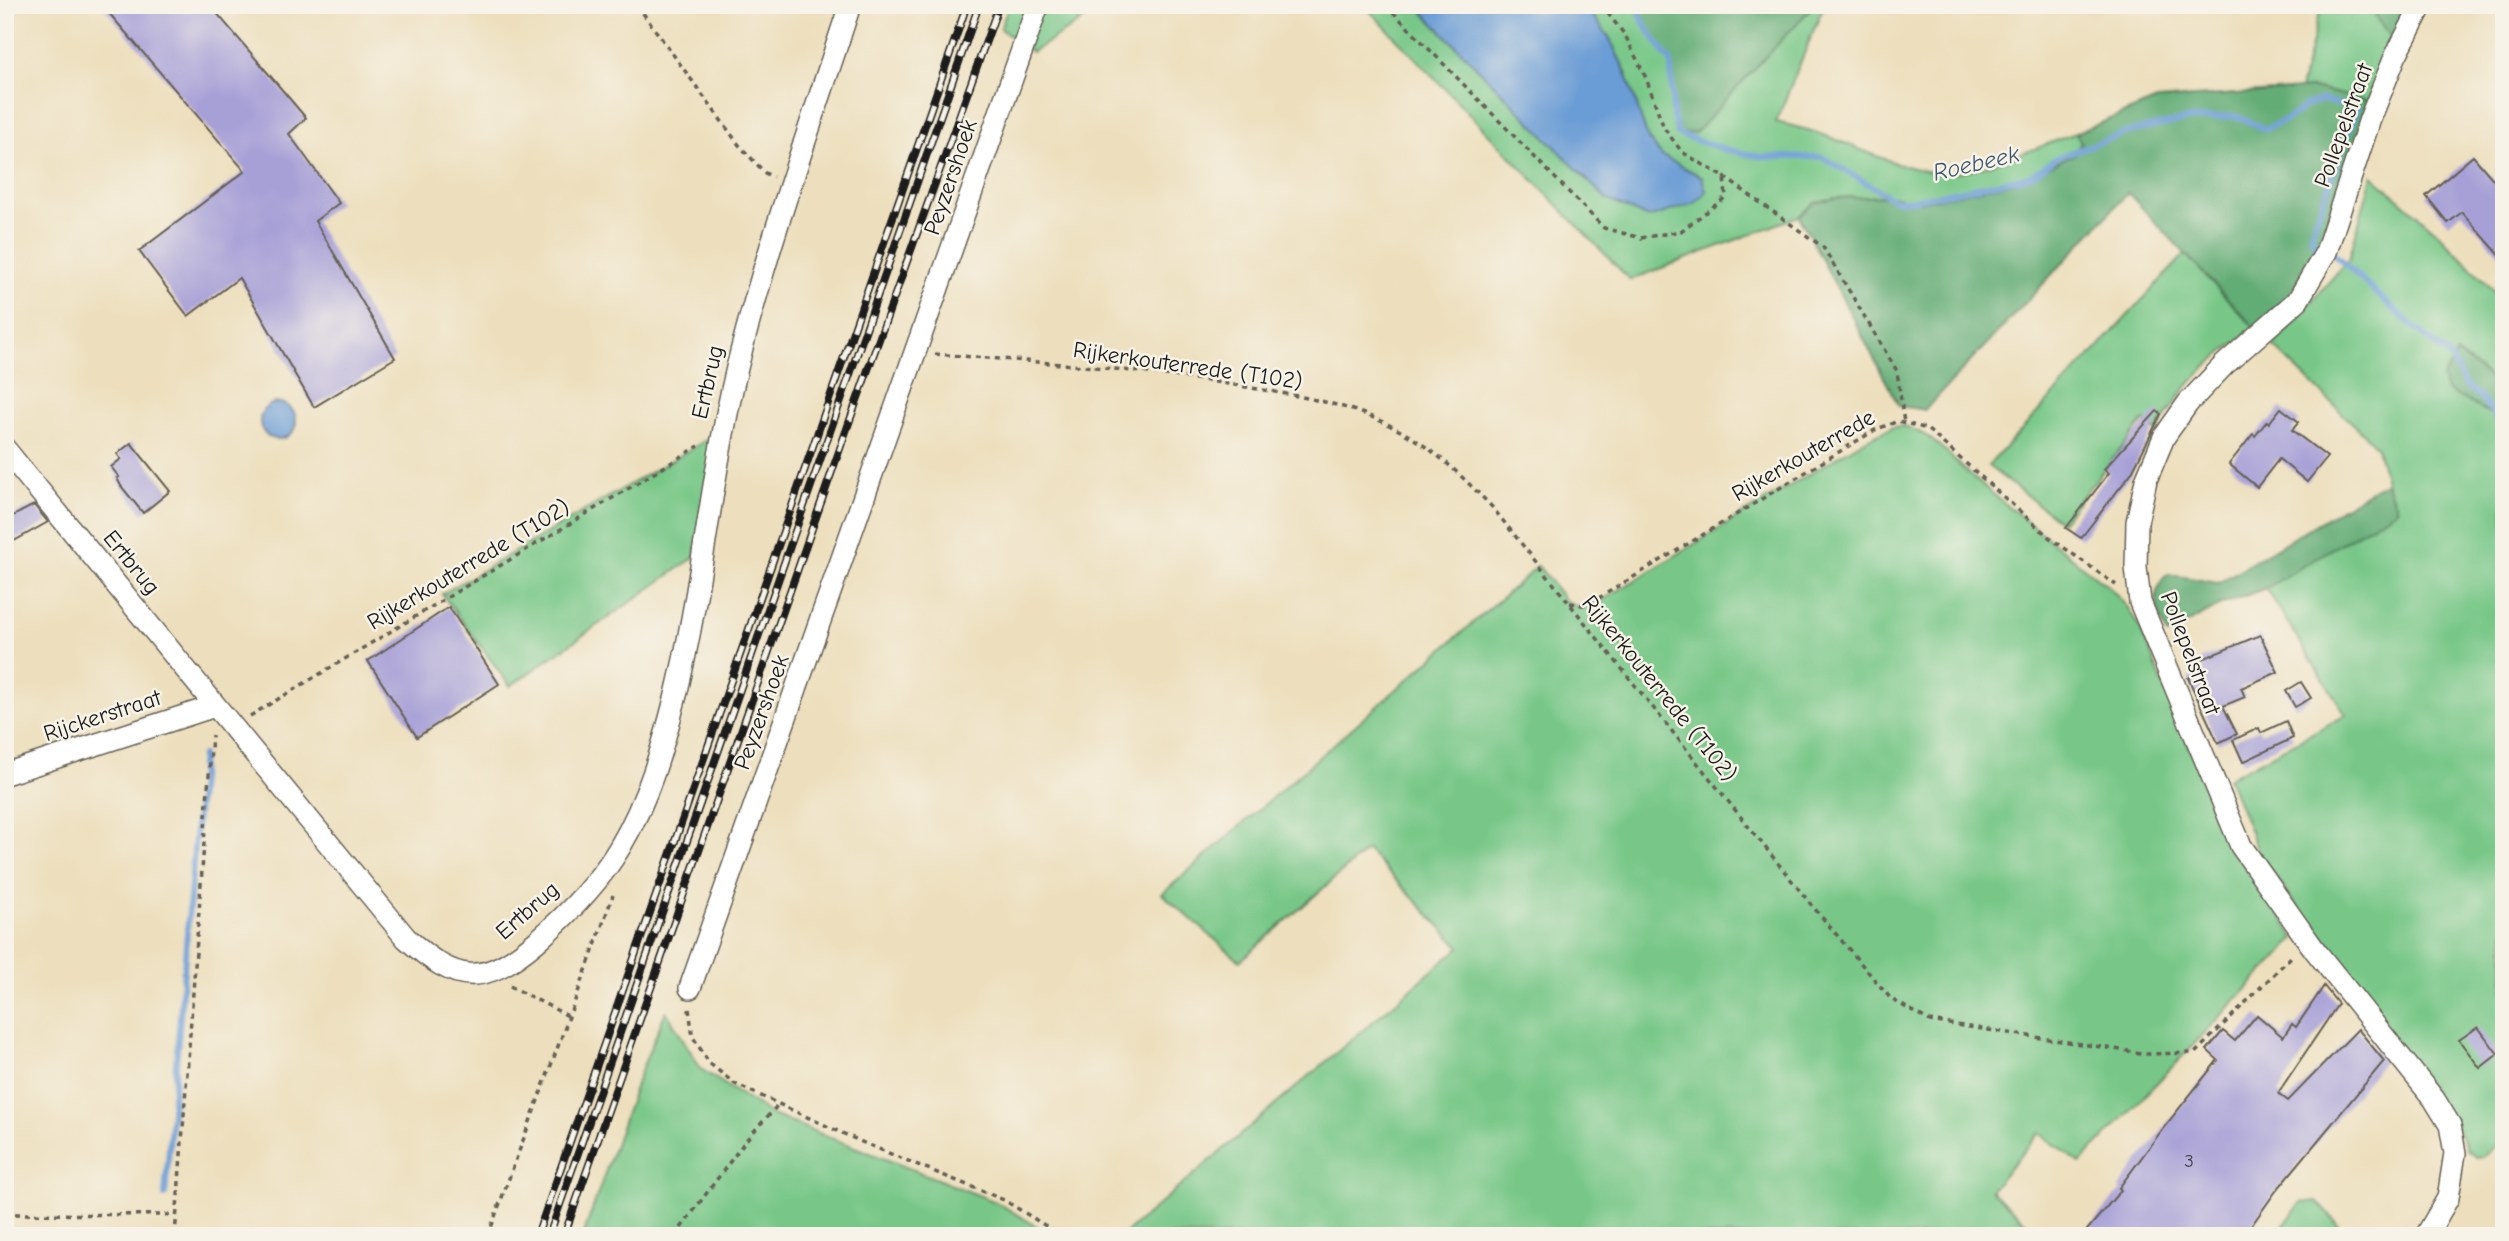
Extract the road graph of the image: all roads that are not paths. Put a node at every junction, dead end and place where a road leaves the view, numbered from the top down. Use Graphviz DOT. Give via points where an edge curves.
graph roads {
  1 [pos="850,5"];
  2 [pos="1038,5"];
  3 [pos="2422,5"];
  4 [pos="5,449"];
  5 [pos="215,706"];
  6 [pos="5,774"];
  7 [pos="690,988"];
  8 [pos="2426,1236"];
  1 -- 5 [label="street, Ertbrug" via="742,345 671,718 645,797 618,850 573,907 529,947 485,974 472,976 444,968 406,939"];
  2 -- 7 [label="street, Peyzershoek"];
  3 -- 8 [label="street, Pollepelstraat" via="2370,119 2326,252 2298,300 2224,366 2188,403 2164,437 2146,480 2137,522 2136,567 2140,602 2241,846 2450,1125 2455,1153 2448,1198"];
  4 -- 5 [label="street, Ertbrug"];
  5 -- 6 [label="street, Rijckerstraat"];
}
